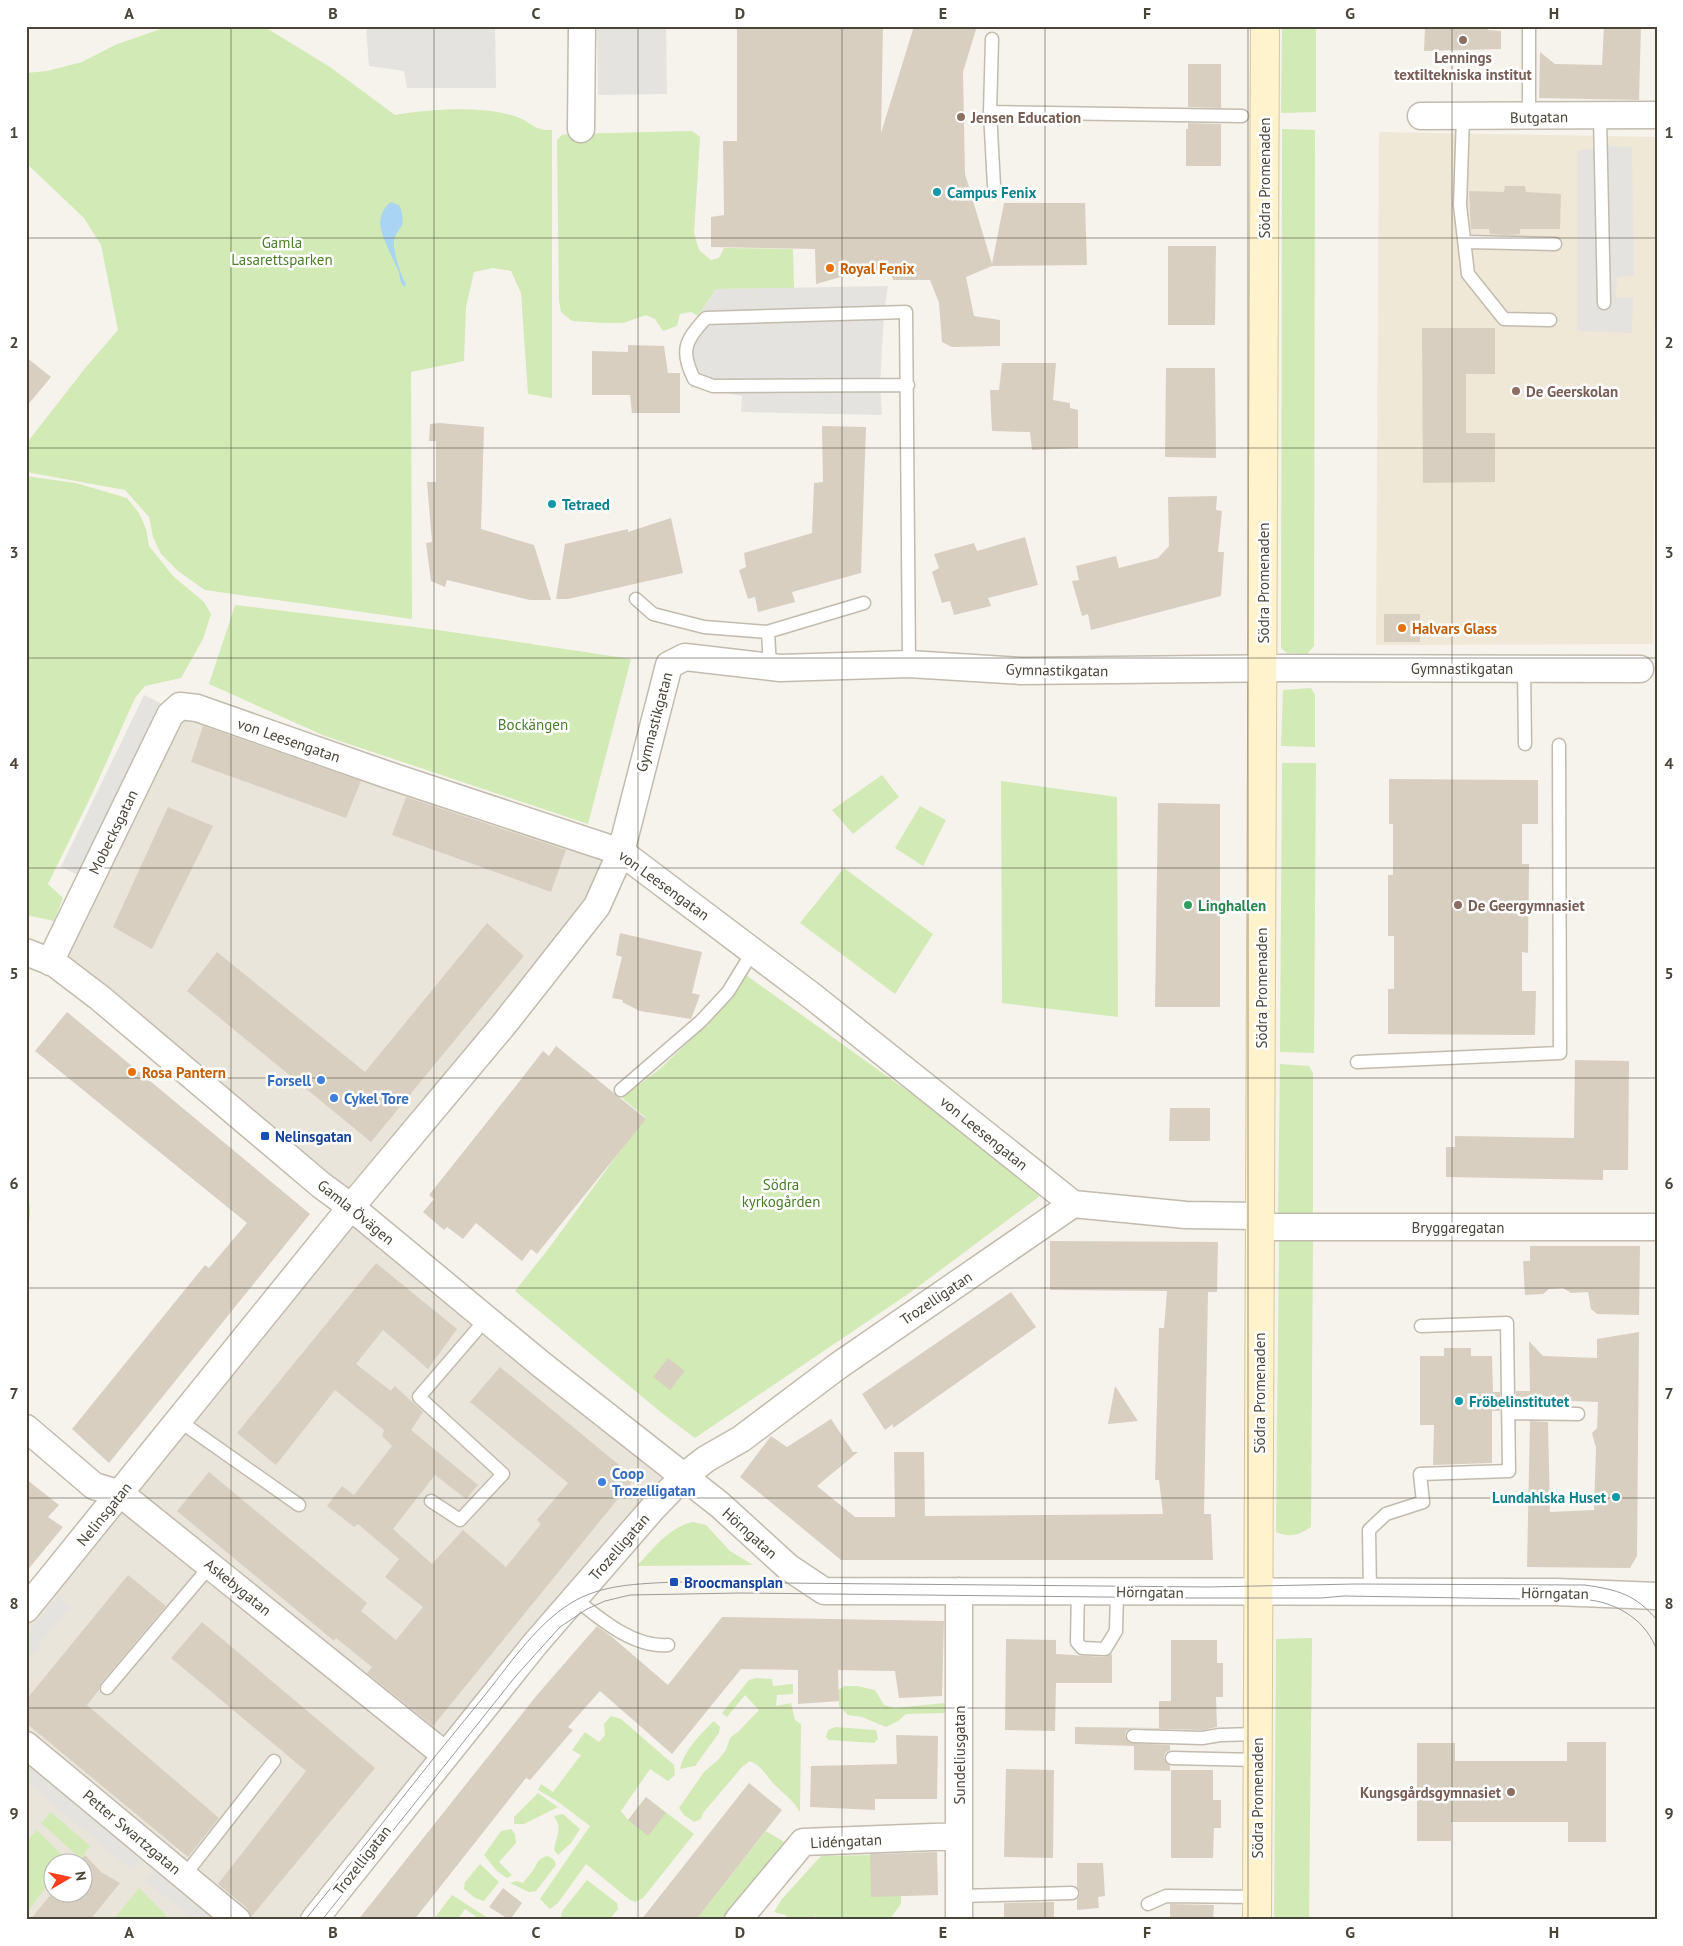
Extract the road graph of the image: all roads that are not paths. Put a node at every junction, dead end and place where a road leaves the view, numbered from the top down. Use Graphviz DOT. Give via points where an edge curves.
graph roads {
  1 [pos="582,26"];
  2 [pos="1265,26"];
  3 [pos="1529,26"];
  4 [pos="992,39"];
  5 [pos="990,112"];
  6 [pos="1657,115"];
  7 [pos="1242,116"];
  8 [pos="1421,116"];
  9 [pos="1600,116"];
  10 [pos="1463,117"];
  11 [pos="1529,117"];
  12 [pos="581,130"];
  13 [pos="994,186"];
  14 [pos="1465,242"];
  15 [pos="1555,244"];
  16 [pos="1604,303"];
  17 [pos="1550,320"];
  18 [pos="908,385"];
  19 [pos="636,599"];
  20 [pos="864,603"];
  21 [pos="768,632"];
  22 [pos="909,664"];
  23 [pos="770,667"];
  24 [pos="1262,668"];
  25 [pos="1524,669"];
  26 [pos="1640,669"];
  27 [pos="180,706"];
  28 [pos="1524,744"];
  29 [pos="1559,745"];
  30 [pos="621,852"];
  31 [pos="754,951"];
  32 [pos="26,952"];
  33 [pos="50,962"];
  34 [pos="1357,1062"];
  35 [pos="621,1090"];
  36 [pos="1073,1204"];
  37 [pos="351,1207"];
  38 [pos="1260,1222"];
  39 [pos="1657,1227"];
  40 [pos="486,1319"];
  41 [pos="1421,1326"];
  42 [pos="1508,1413"];
  43 [pos="1578,1414"];
  44 [pos="178,1420"];
  45 [pos="26,1428"];
  46 [pos="684,1476"];
  47 [pos="121,1494"];
  48 [pos="431,1501"];
  49 [pos="299,1505"];
  50 [pos="210,1565"];
  51 [pos="959,1591"];
  52 [pos="1078,1591"];
  53 [pos="1117,1591"];
  54 [pos="1370,1591"];
  55 [pos="1257,1593"];
  56 [pos="1657,1596"];
  57 [pos="574,1598"];
  58 [pos="26,1609"];
  59 [pos="668,1645"];
  60 [pos="108,1688"];
  61 [pos="1133,1736"];
  62 [pos="26,1744"];
  63 [pos="1256,1747"];
  64 [pos="445,1755"];
  65 [pos="1172,1758"];
  66 [pos="274,1761"];
  67 [pos="959,1836"];
  68 [pos="184,1876"];
  69 [pos="1072,1893"];
  70 [pos="1148,1904"];
  71 [pos="959,1908"];
  72 [pos="1257,1908"];
  73 [pos="237,1920"];
  74 [pos="314,1920"];
  75 [pos="738,1920"];
  1 -- 12 [label="street"];
  2 -- 24 [label="main road, Södra Promenaden"];
  3 -- 11 [label="lane"];
  4 -- 5 [label="lane"];
  5 -- 7 [label="lane"];
  5 -- 13 [label="lane"];
  6 -- 9 [label="street, Butgatan"];
  8 -- 10 [label="street, Butgatan"];
  9 -- 11 [label="street, Butgatan"];
  9 -- 16 [label="lane"];
  10 -- 11 [label="street, Butgatan"];
  10 -- 14 [label="lane" via="1460,205"];
  14 -- 15 [label="lane"];
  14 -- 17 [label="lane" via="1468,274 1504,319"];
  18 -- 18 [label="lane" via="906,312 706,318 689,335 685,361 694,379 713,386"];
  18 -- 22 [label="lane"];
  19 -- 21 [label="lane" via="653,614 704,627"];
  20 -- 21 [label="lane"];
  21 -- 23 [label="lane"];
  22 -- 23 [label="street, Gymnastikgatan"];
  22 -- 24 [label="street, Gymnastikgatan" via="1021,671"];
  23 -- 30 [label="street, Gymnastikgatan" via="685,657 669,665"];
  24 -- 25 [label="street, Gymnastikgatan"];
  24 -- 38 [label="main road, Södra Promenaden"];
  25 -- 26 [label="street, Gymnastikgatan"];
  25 -- 28 [label="lane"];
  27 -- 30 [label="street, von Leesengatan" via="197,708"];
  27 -- 33 [label="street, Mobecksgatan" via="170,714"];
  29 -- 34 [label="lane" via="1560,1053"];
  30 -- 31 [label="street, von Leesengatan"];
  30 -- 37 [label="street, Nelinsgatan" via="597,906 505,1024"];
  31 -- 35 [label="lane" via="728,992 701,1021"];
  31 -- 36 [label="street, von Leesengatan"];
  32 -- 33 [label="street, Gamla Övägen"];
  33 -- 37 [label="street, Gamla Övägen" via="100,998"];
  36 -- 38 [label="street, Bryggaregatan"];
  36 -- 46 [label="street, Trozelligatan"];
  37 -- 40 [label="street, Gamla Övägen"];
  37 -- 44 [label="street, Nelinsgatan"];
  38 -- 39 [label="street, Bryggaregatan"];
  38 -- 55 [label="main road, Södra Promenaden"];
  40 -- 46 [label="street, Gamla Övägen"];
  40 -- 48 [label="lane" via="418,1397 503,1474 460,1520"];
  41 -- 42 [label="lane" via="1507,1323"];
  42 -- 43 [label="lane"];
  42 -- 54 [label="lane" via="1509,1471 1420,1474 1423,1502 1386,1514 1369,1530"];
  44 -- 47 [label="street, Nelinsgatan"];
  44 -- 49 [label="lane"];
  45 -- 47 [label="street, Askebygatan" via="94,1486"];
  46 -- 51 [label="street, Hörngatan" via="788,1567 824,1591"];
  46 -- 57 [label="street, Trozelligatan"];
  47 -- 50 [label="street, Askebygatan"];
  47 -- 58 [label="street, Nelinsgatan"];
  50 -- 60 [label="lane"];
  50 -- 64 [label="street, Askebygatan"];
  51 -- 52 [label="street, Hörngatan"];
  51 -- 67 [label="street, Sundeliusgatan"];
  52 -- 53 [label="street, Hörngatan"];
  52 -- 53 [label="lane" via="1077,1642 1082,1648 1105,1649 1116,1631"];
  53 -- 55 [label="street, Hörngatan"];
  54 -- 55 [label="street, Hörngatan"];
  54 -- 56 [label="street, Hörngatan"];
  55 -- 63 [label="main road, Södra Promenaden"];
  57 -- 59 [label="lane" via="640,1642"];
  57 -- 64 [label="street, Trozelligatan"];
  61 -- 63 [label="lane" via="1202,1738 1220,1735"];
  62 -- 68 [label="street, Petter Swartzgatan"];
  63 -- 65 [label="lane"];
  63 -- 72 [label="main road, Södra Promenaden"];
  64 -- 74 [label="street, Trozelligatan"];
  66 -- 68 [label="lane"];
  67 -- 71 [label="street, Sundeliusgatan"];
  67 -- 75 [label="street, Lidéngatan" via="803,1842"];
  68 -- 73 [label="street, Petter Swartzgatan"];
  69 -- 71 [label="lane"];
  70 -- 72 [label="lane" via="1166,1896"];
}
